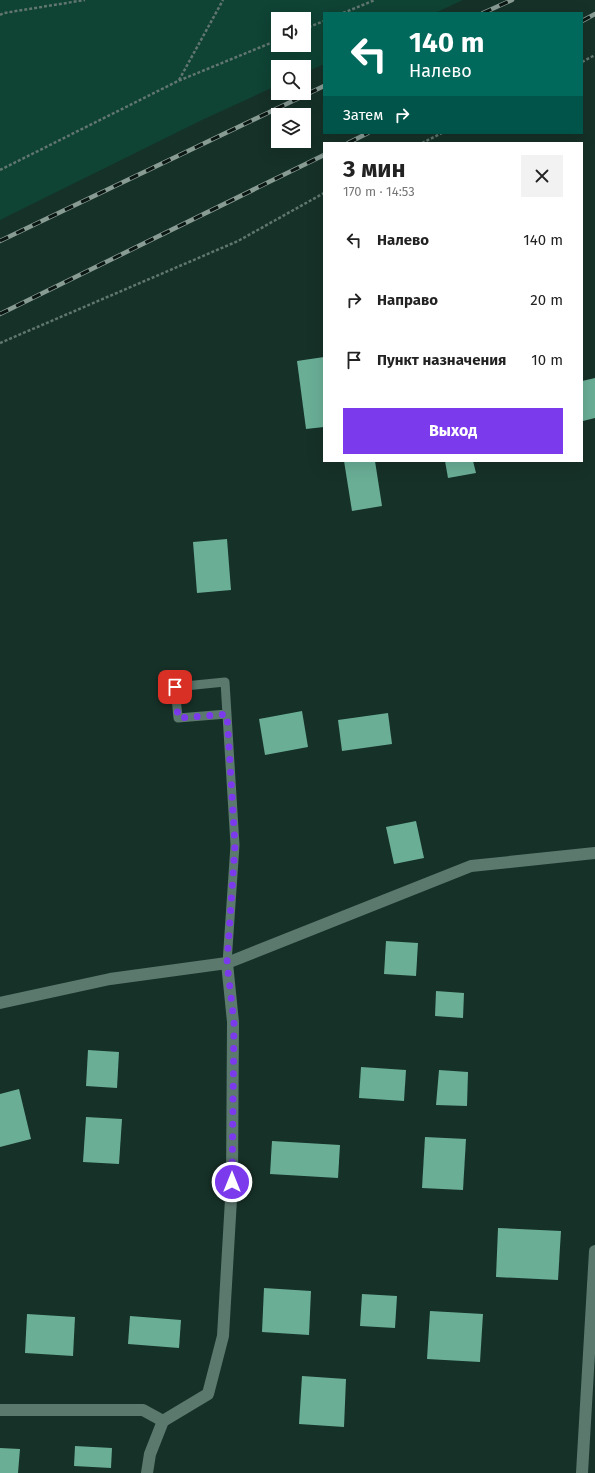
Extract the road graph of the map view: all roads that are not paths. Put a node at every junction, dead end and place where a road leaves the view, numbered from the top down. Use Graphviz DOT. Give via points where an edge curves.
graph roads {
  1 [pos="227,714"];
  2 [pos="595,853"];
  3 [pos="227,963"];
  4 [pos="0,1003"];
  5 [pos="595,1251"];
  6 [pos="0,1410"];
  7 [pos="163,1422"];
  8 [pos="147,1473"];
  9 [pos="582,1473"];
  1 -- 1 [label="lane" via="225,682 175,687 178,718"];
  1 -- 3 [label="lane" via="235,845"];
  2 -- 3 [label="street" via="471,866"];
  3 -- 4 [label="street" via="110,979"];
  3 -- 7 [label="street" via="234,1022 232,1182 223,1336 208,1394"];
  5 -- 9 [label="street"];
  6 -- 7 [label="street" via="143,1410"];
  7 -- 8 [label="street" via="150,1454"];
}
